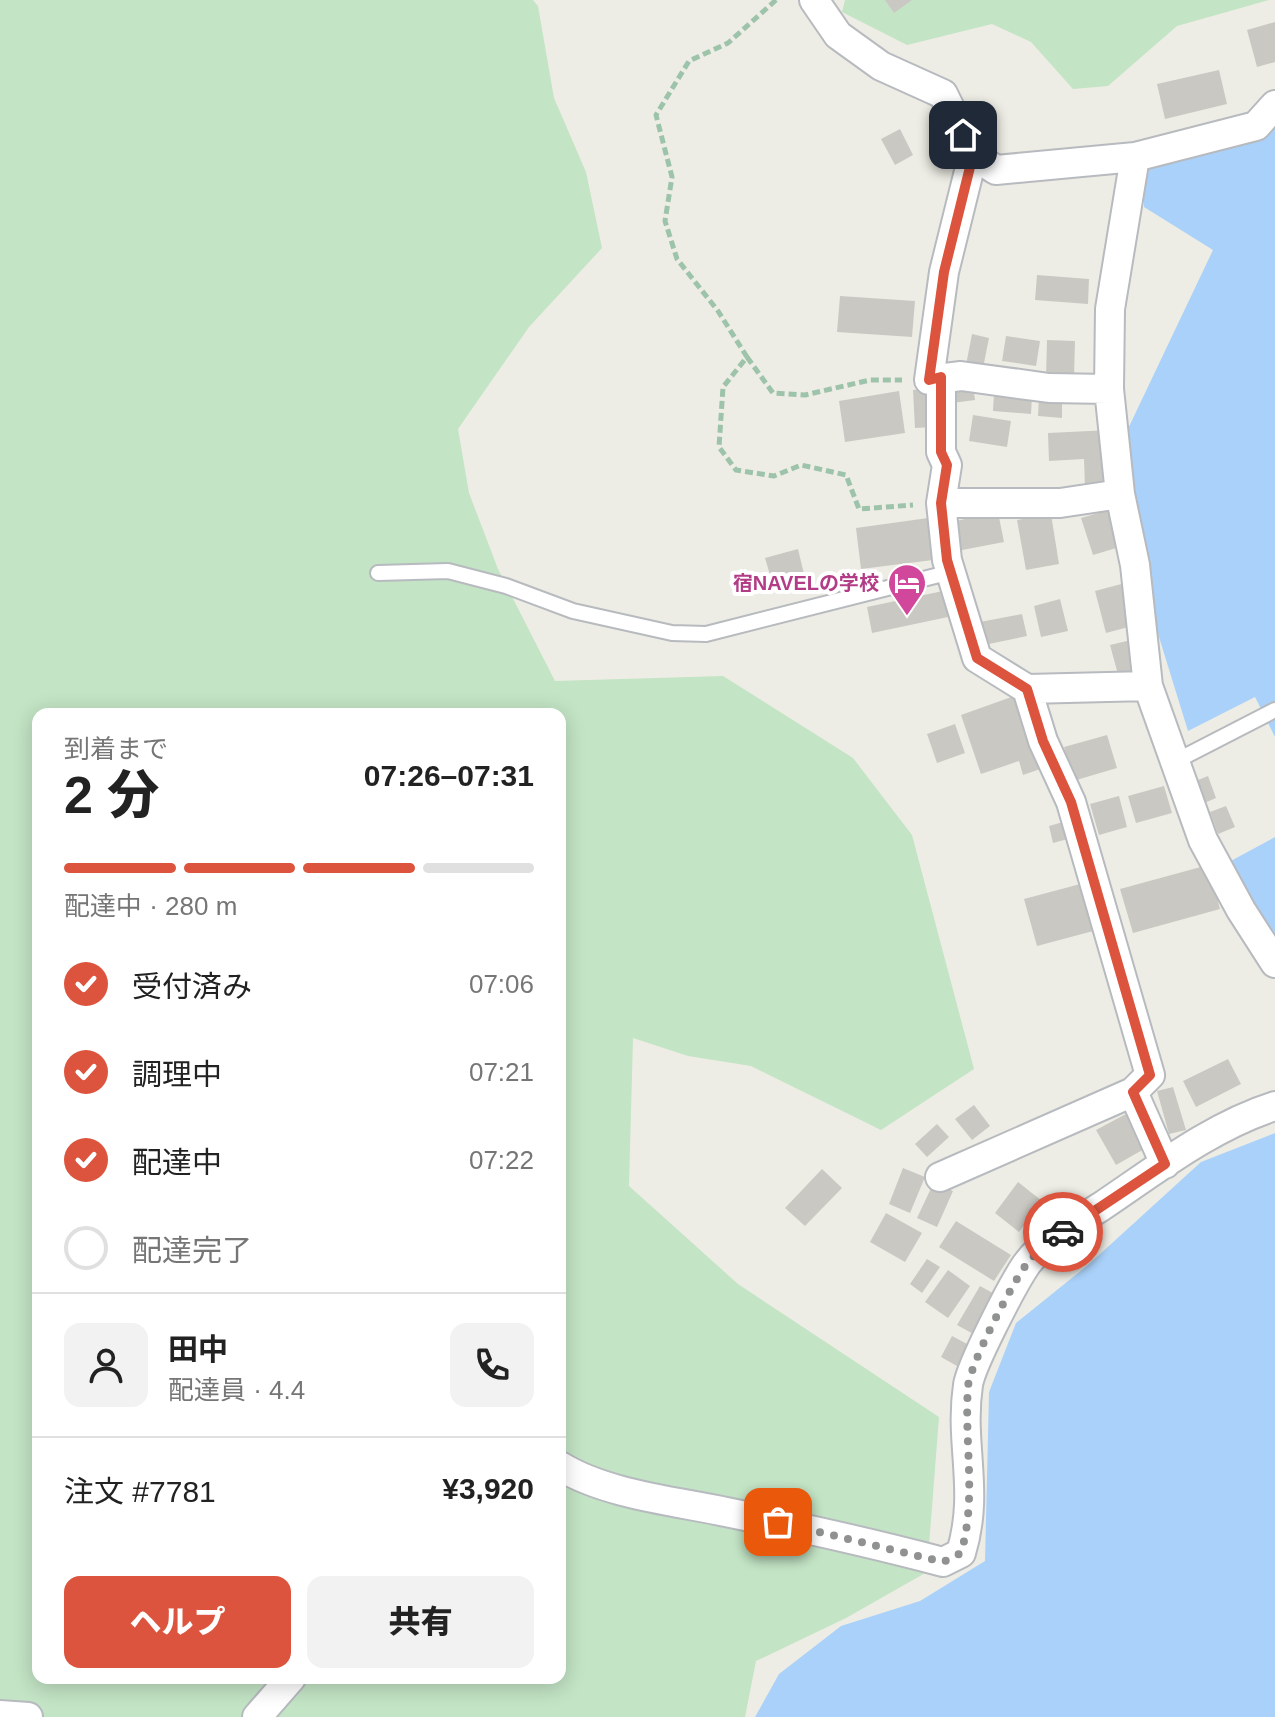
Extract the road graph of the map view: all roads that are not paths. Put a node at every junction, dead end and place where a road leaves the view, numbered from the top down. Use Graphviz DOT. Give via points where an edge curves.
graph roads {
  1 [pos="814,0"];
  2 [pos="1275,105"];
  3 [pos="973,155"];
  4 [pos="1135,157"];
  5 [pos="935,379"];
  6 [pos="1109,389"];
  7 [pos="1120,494"];
  8 [pos="941,503"];
  9 [pos="951,572"];
  10 [pos="378,573"];
  11 [pos="1148,686"];
  12 [pos="1027,689"];
  13 [pos="1270,713"];
  14 [pos="1174,762"];
  15 [pos="1275,963"];
  16 [pos="1133,1092"];
  17 [pos="1275,1106"];
  18 [pos="1165,1164"];
  19 [pos="940,1177"];
  20 [pos="566,1470"];
  21 [pos="286,1684"];
  22 [pos="0,1715"];
  23 [pos="28,1717"];
  24 [pos="257,1717"];
  1 -- 3 [label="street" via="838,35 881,66 943,94"];
  2 -- 4 [label="street" via="1256,126"];
  3 -- 4 [label="street" via="996,170"];
  3 -- 5 [label="street" via="944,272"];
  4 -- 6 [label="street" via="1110,309"];
  5 -- 6 [label="street"];
  5 -- 8 [label="street" via="941,452 947,465"];
  6 -- 7 [label="street"];
  7 -- 8 [label="street" via="1060,503"];
  7 -- 11 [label="street" via="1135,565"];
  8 -- 9 [label="street"];
  9 -- 10 [label="lane" via="706,634 672,633 573,611 448,571"];
  9 -- 12 [label="street" via="977,658"];
  11 -- 12 [label="street"];
  11 -- 14 [label="street"];
  12 -- 16 [label="street" via="1071,802 1150,1075"];
  13 -- 14 [label="lane"];
  14 -- 15 [label="street" via="1203,840"];
  16 -- 18 [label="street"];
  16 -- 19 [label="street"];
  17 -- 18 [label="street" via="1249,1114"];
  18 -- 20 [label="street" via="1060,1234 1027,1264 990,1333 968,1383 971,1488 961,1553 943,1562 643,1494"];
  21 -- 24 [label="street"];
  22 -- 23 [label="street"];
}
